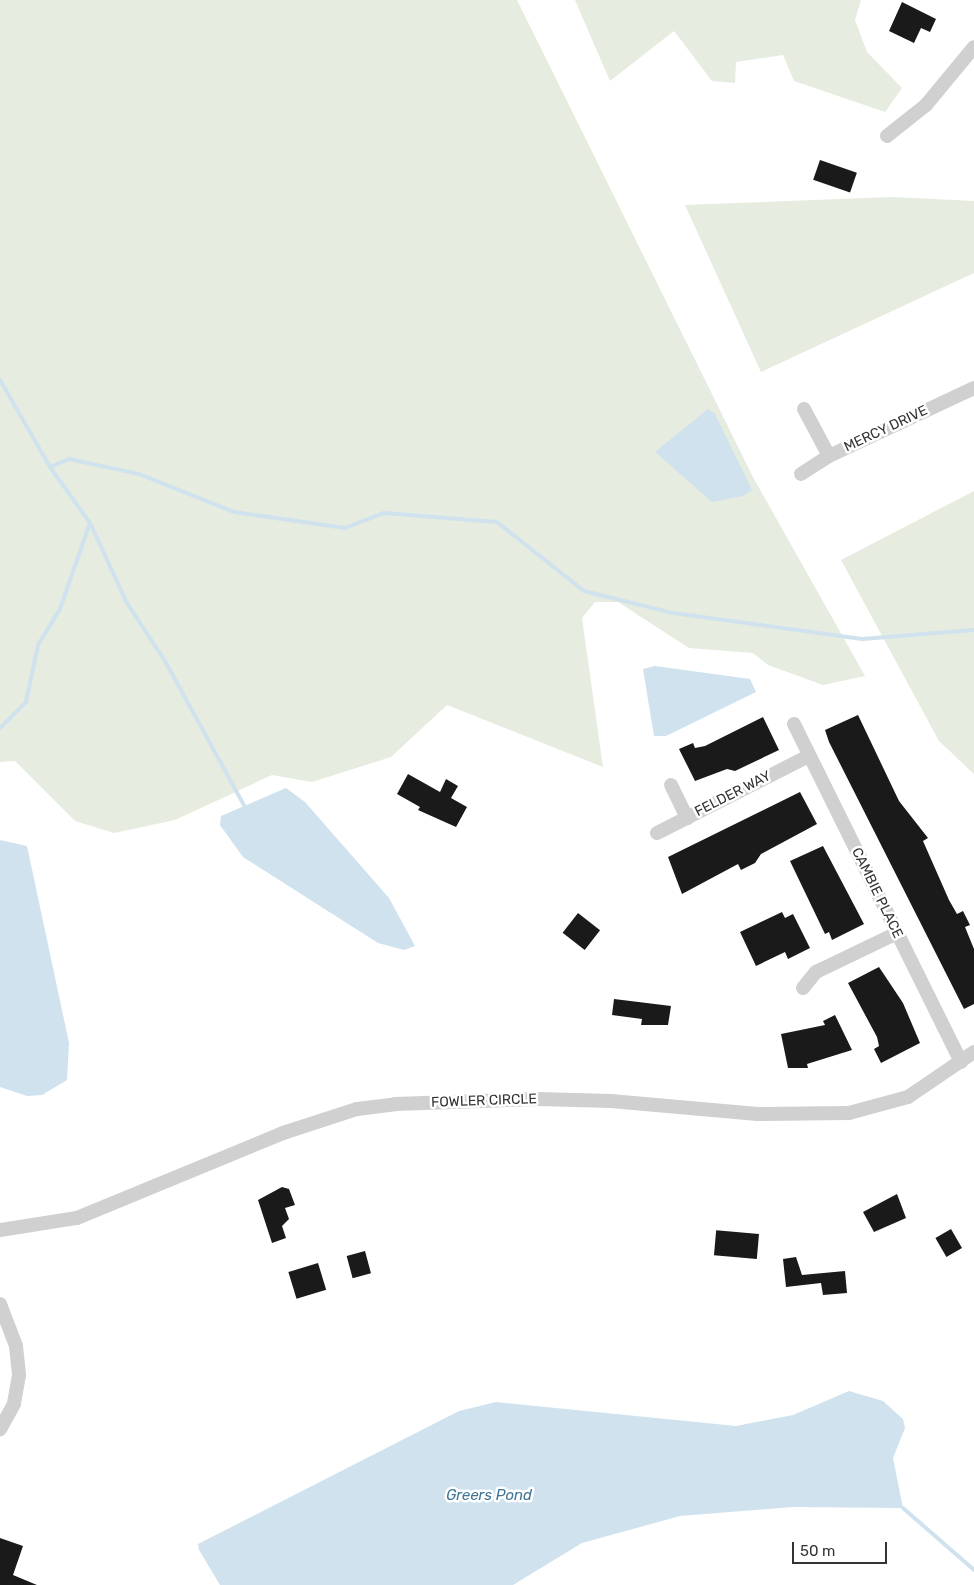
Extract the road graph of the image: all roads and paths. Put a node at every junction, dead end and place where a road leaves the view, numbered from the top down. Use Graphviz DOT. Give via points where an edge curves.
graph roads {
  1 [pos="974,47"];
  2 [pos="887,136"];
  3 [pos="974,388"];
  4 [pos="804,409"];
  5 [pos="829,456"];
  6 [pos="801,474"];
  7 [pos="794,724"];
  8 [pos="810,756"];
  9 [pos="671,786"];
  10 [pos="687,818"];
  11 [pos="657,832"];
  12 [pos="897,933"];
  13 [pos="803,988"];
  14 [pos="974,1052"];
  15 [pos="961,1062"];
  16 [pos="0,1230"];
  17 [pos="0,1304"];
  18 [pos="0,1429"];
  1 -- 2 [label="street" via="926,105"];
  3 -- 5 [label="street, MERCY DRIVE"];
  4 -- 5 [label="street"];
  5 -- 6 [label="street, MERCY DRIVE"];
  7 -- 8 [label="street, CAMBIE PLACE"];
  8 -- 10 [label="street, FELDER WAY"];
  8 -- 12 [label="street, CAMBIE PLACE"];
  9 -- 10 [label="street"];
  10 -- 11 [label="street, FELDER WAY"];
  12 -- 13 [label="street" via="816,972"];
  12 -- 15 [label="street, CAMBIE PLACE"];
  14 -- 15 [label="street, FOWLER CIRCLE"];
  15 -- 16 [label="street, FOWLER CIRCLE" via="908,1097 849,1114 757,1114 621,1101 538,1099 395,1104 356,1110 283,1133 94,1213 51,1225"];
  17 -- 18 [label="street" via="16,1346 19,1375 14,1404"];
}
